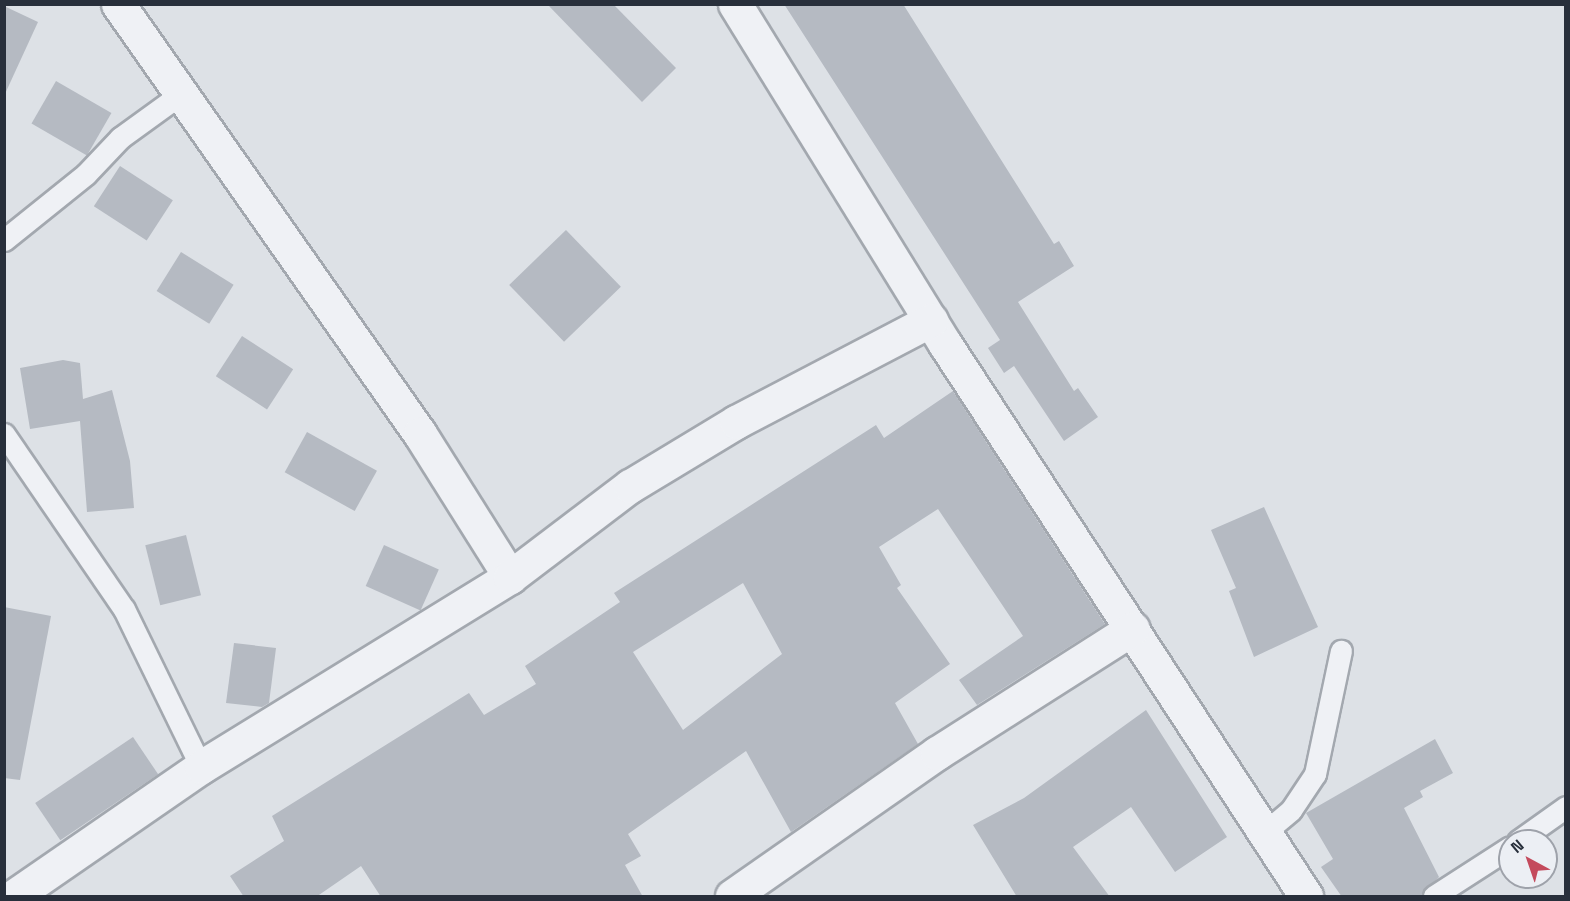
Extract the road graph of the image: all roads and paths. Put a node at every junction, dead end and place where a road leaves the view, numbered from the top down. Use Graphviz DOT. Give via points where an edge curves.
graph roads {
  1 [pos="118,4"];
  2 [pos="735,4"];
  3 [pos="178,96"];
  4 [pos="4,240"];
  5 [pos="931,320"];
  6 [pos="4,434"];
  7 [pos="510,577"];
  8 [pos="1133,628"];
  9 [pos="1341,651"];
  10 [pos="201,767"];
  11 [pos="1566,807"];
  12 [pos="1535,829"];
  13 [pos="1265,832"];
  14 [pos="1498,855"];
  15 [pos="14,897"];
  16 [pos="732,897"];
  17 [pos="1306,897"];
  18 [pos="1434,897"];
  1 -- 3 [label="street"];
  2 -- 5 [label="street"];
  3 -- 4 [label="lane" via="120,138 86,174"];
  3 -- 7 [label="street" via="272,219 420,434"];
  5 -- 7 [label="street" via="736,422 630,486"];
  5 -- 8 [label="street"];
  6 -- 10 [label="lane" via="124,609"];
  7 -- 10 [label="street"];
  8 -- 13 [label="street"];
  8 -- 16 [label="street" via="937,753"];
  9 -- 13 [label="lane" via="1315,774 1291,810"];
  10 -- 15 [label="street"];
  11 -- 12 [label="lane"];
  13 -- 17 [label="street"];
  14 -- 18 [label="lane"];
}
